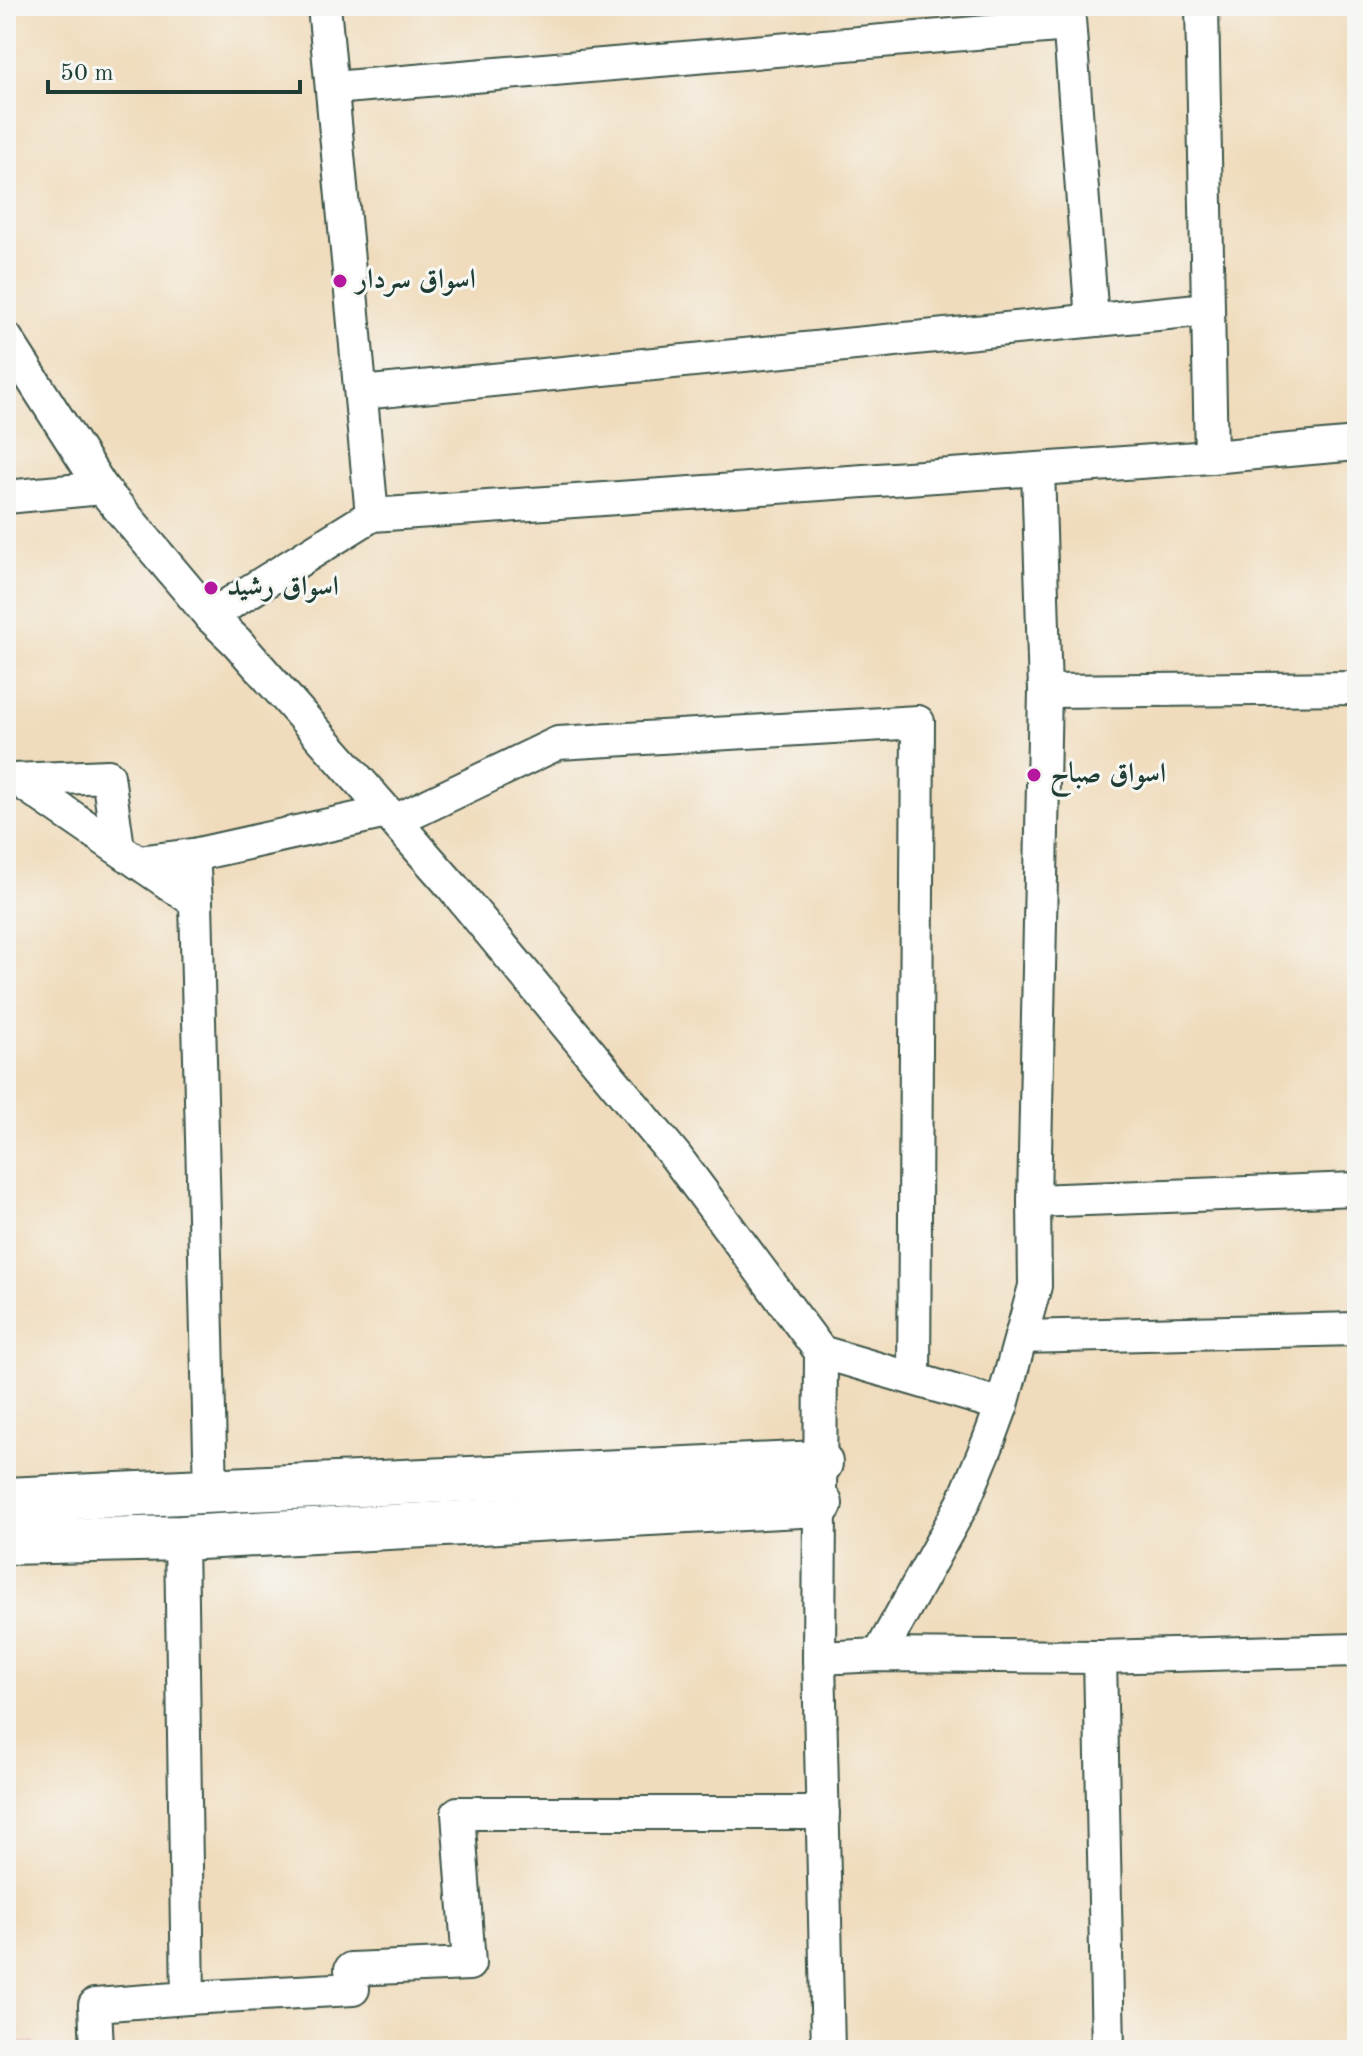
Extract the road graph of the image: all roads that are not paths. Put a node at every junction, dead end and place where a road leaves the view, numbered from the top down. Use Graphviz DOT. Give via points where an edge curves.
graph roads {
  1 [pos="324,6"];
  2 [pos="1202,6"];
  3 [pos="1068,16"];
  4 [pos="333,88"];
  5 [pos="1208,309"];
  6 [pos="1092,320"];
  7 [pos="6,338"];
  8 [pos="361,393"];
  9 [pos="1357,444"];
  10 [pos="1211,457"];
  11 [pos="1038,469"];
  12 [pos="102,488"];
  13 [pos="6,497"];
  14 [pos="372,515"];
  15 [pos="210,616"];
  16 [pos="1357,688"];
  17 [pos="1045,691"];
  18 [pos="12,780"];
  19 [pos="391,816"];
  20 [pos="128,855"];
  21 [pos="193,855"];
  22 [pos="196,902"];
  23 [pos="1357,1189"];
  24 [pos="1034,1201"];
  25 [pos="1357,1329"];
  26 [pos="1021,1337"];
  27 [pos="821,1352"];
  28 [pos="914,1378"];
  29 [pos="1002,1405"];
  30 [pos="820,1484"];
  31 [pos="211,1491"];
  32 [pos="6,1500"];
  33 [pos="181,1538"];
  34 [pos="6,1542"];
  35 [pos="1357,1650"];
  36 [pos="879,1655"];
  37 [pos="1100,1657"];
  38 [pos="819,1658"];
  39 [pos="823,1813"];
  40 [pos="188,1998"];
  41 [pos="97,2050"];
  42 [pos="828,2050"];
  43 [pos="1108,2050"];
  1 -- 4 [label="street"];
  2 -- 5 [label="street"];
  3 -- 4 [label="street"];
  3 -- 6 [label="street"];
  4 -- 8 [label="street"];
  5 -- 6 [label="street"];
  5 -- 10 [label="street"];
  6 -- 8 [label="street"];
  7 -- 12 [label="street"];
  8 -- 14 [label="street"];
  9 -- 10 [label="street"];
  10 -- 11 [label="street"];
  11 -- 14 [label="street"];
  11 -- 17 [label="street"];
  12 -- 13 [label="street"];
  12 -- 15 [label="street"];
  14 -- 15 [label="street"];
  15 -- 19 [label="street"];
  16 -- 17 [label="street"];
  17 -- 24 [label="street"];
  18 -- 20 [label="street"];
  18 -- 20 [label="street" via="108,776"];
  19 -- 21 [label="street"];
  19 -- 27 [label="street" via="676,1157"];
  19 -- 28 [label="street" via="558,743 918,722"];
  20 -- 21 [label="street"];
  20 -- 22 [label="street"];
  21 -- 22 [label="street"];
  22 -- 31 [label="street"];
  23 -- 24 [label="street"];
  24 -- 26 [label="street" via="1035,1286"];
  25 -- 26 [label="street"];
  26 -- 29 [label="street"];
  27 -- 28 [label="street"];
  27 -- 30 [label="street"];
  28 -- 29 [label="street"];
  29 -- 36 [label="street" via="963,1503"];
  30 -- 31 [label="street"];
  30 -- 33 [label="street"];
  30 -- 38 [label="street"];
  31 -- 32 [label="street"];
  33 -- 34 [label="street"];
  33 -- 40 [label="street"];
  35 -- 37 [label="street"];
  36 -- 37 [label="street"];
  36 -- 38 [label="street"];
  37 -- 43 [label="street"];
  38 -- 39 [label="street"];
  39 -- 40 [label="street" via="458,1813 469,1964 351,1969 353,1989"];
  39 -- 42 [label="street"];
  40 -- 41 [label="street" via="95,2005"];
}
